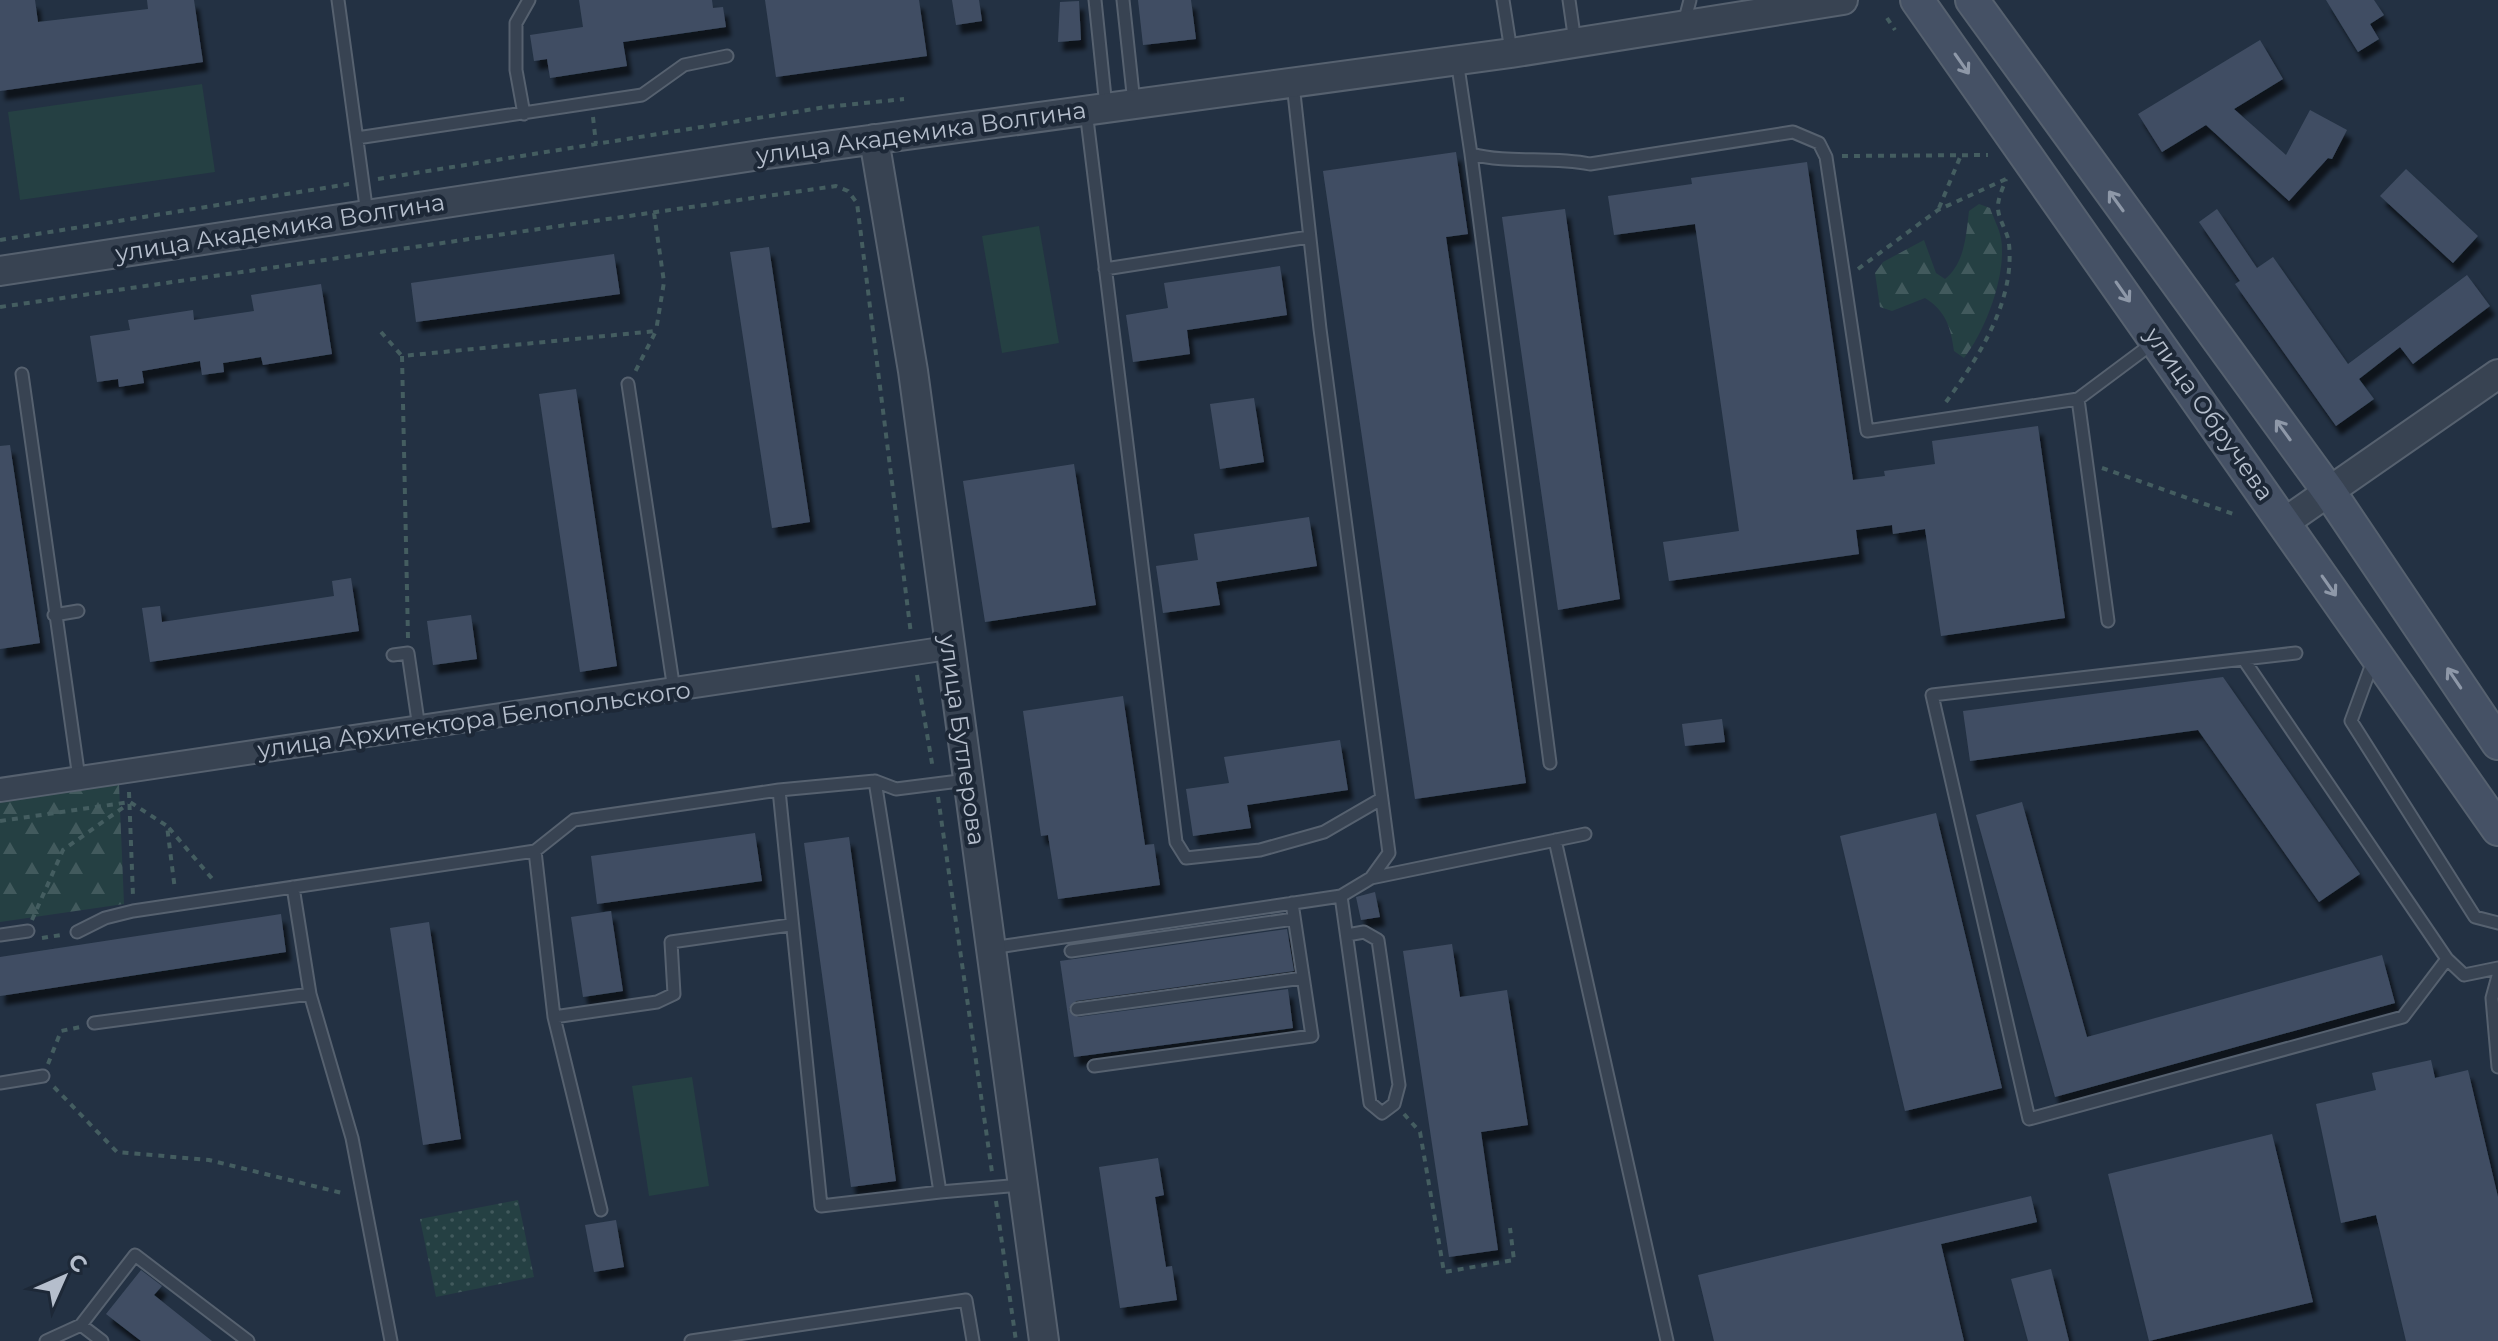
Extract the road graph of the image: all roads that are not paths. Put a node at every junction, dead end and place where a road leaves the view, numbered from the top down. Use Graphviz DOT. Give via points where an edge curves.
graph roads {
  1 [pos="338,0"];
  2 [pos="529,0"];
  3 [pos="1095,0"];
  4 [pos="1123,0"];
  5 [pos="1503,0"];
  6 [pos="1569,0"];
  7 [pos="1786,0"];
  8 [pos="1843,0"];
  9 [pos="1917,0"];
  10 [pos="1972,0"];
  11 [pos="1687,13"];
  12 [pos="1756,15"];
  13 [pos="1575,43"];
  14 [pos="1511,53"];
  15 [pos="727,56"];
  16 [pos="1457,60"];
  17 [pos="1293,82"];
  18 [pos="1134,104"];
  19 [pos="1096,109"];
  20 [pos="524,114"];
  21 [pos="357,138"];
  22 [pos="874,139"];
  23 [pos="1471,154"];
  24 [pos="368,214"];
  25 [pos="1309,237"];
  26 [pos="1105,269"];
  27 [pos="0,271"];
  28 [pos="2157,340"];
  29 [pos="22,374"];
  30 [pos="2498,374"];
  31 [pos="628,384"];
  32 [pos="2078,399"];
  33 [pos="2330,493"];
  34 [pos="2285,522"];
  35 [pos="78,611"];
  36 [pos="54,615"];
  37 [pos="2108,621"];
  38 [pos="948,648"];
  39 [pos="2296,653"];
  40 [pos="2376,653"];
  41 [pos="393,655"];
  42 [pos="2244,660"];
  43 [pos="675,690"];
  44 [pos="419,729"];
  45 [pos="2498,743"];
  46 [pos="1550,763"];
  47 [pos="79,778"];
  48 [pos="967,780"];
  49 [pos="875,781"];
  50 [pos="0,790"];
  51 [pos="779,790"];
  52 [pos="1381,799"];
  53 [pos="2498,829"];
  54 [pos="1585,834"];
  55 [pos="1555,840"];
  56 [pos="535,851"];
  57 [pos="1371,878"];
  58 [pos="293,887"];
  59 [pos="1341,896"];
  60 [pos="1292,903"];
  61 [pos="1294,919"];
  62 [pos="2498,923"];
  63 [pos="790,925"];
  64 [pos="28,931"];
  65 [pos="77,932"];
  66 [pos="0,935"];
  67 [pos="1347,935"];
  68 [pos="990,948"];
  69 [pos="1071,951"];
  70 [pos="2447,959"];
  71 [pos="2498,968"];
  72 [pos="2498,976"];
  73 [pos="1303,978"];
  74 [pos="310,994"];
  75 [pos="1077,1009"];
  76 [pos="554,1017"];
  77 [pos="94,1023"];
  78 [pos="1094,1066"];
  79 [pos="2498,1067"];
  80 [pos="43,1076"];
  81 [pos="0,1083"];
  82 [pos="1023,1185"];
  83 [pos="940,1192"];
  84 [pos="601,1210"];
  85 [pos="81,1325"];
  86 [pos="46,1341"];
  87 [pos="102,1341"];
  88 [pos="248,1341"];
  89 [pos="391,1341"];
  90 [pos="691,1341"];
  91 [pos="973,1341"];
  92 [pos="1044,1341"];
  93 [pos="1667,1341"];
  1 -- 21 [label="lane"];
  2 -- 20 [label="lane" via="516,23 516,70"];
  3 -- 19 [label="lane"];
  4 -- 18 [label="lane"];
  5 -- 14 [label="lane"];
  6 -- 13 [label="lane"];
  7 -- 12 [label="street"];
  8 -- 12 [label="street, улица Академика Волгина"];
  9 -- 28 [label="main road, улица Обручева, one-way"];
  33 -- 10 [label="main road, улица Обручева, one-way"];
  11 -- 12 [label="street, улица Академика Волгина"];
  11 -- 13 [label="street, улица Академика Волгина"];
  13 -- 14 [label="street, улица Академика Волгина"];
  14 -- 16 [label="street, улица Академика Волгина"];
  15 -- 20 [label="lane" via="684,65 642,95"];
  16 -- 17 [label="street, улица Академика Волгина"];
  16 -- 23 [label="lane"];
  17 -- 18 [label="street, улица Академика Волгина"];
  17 -- 25 [label="lane"];
  18 -- 19 [label="street, улица Академика Волгина"];
  19 -- 22 [label="street, улица Академика Волгина"];
  19 -- 26 [label="lane"];
  20 -- 21 [label="lane"];
  21 -- 24 [label="lane"];
  22 -- 24 [label="street, улица Академика Волгина"];
  22 -- 38 [label="street, улица Бутлерова" via="913,371"];
  23 -- 32 [label="lane" via="1494,160 1558,158 1590,164 1793,132 1819,143 1826,157 1867,431"];
  23 -- 46 [label="lane"];
  24 -- 27 [label="street, улица Академика Волгина"];
  25 -- 26 [label="lane"];
  25 -- 52 [label="lane"];
  26 -- 52 [label="lane" via="1176,842 1186,858 1260,850 1324,832"];
  28 -- 32 [label="lane"];
  28 -- 34 [label="main road, улица Обручева"];
  29 -- 36 [label="lane"];
  30 -- 33 [label="street"];
  31 -- 43 [label="lane"];
  32 -- 37 [label="lane"];
  33 -- 34 [label="street"];
  45 -- 33 [label="main road, улица Обручева, one-way"];
  34 -- 40 [label="main road, улица Обручева, one-way"];
  35 -- 36 [label="lane"];
  36 -- 47 [label="lane"];
  38 -- 43 [label="street, улица Архитектора Белопольского"];
  38 -- 48 [label="street, улица Бутлерова"];
  39 -- 42 [label="lane"];
  40 -- 53 [label="main road, улица Обручева"];
  40 -- 62 [label="lane" via="2351,721 2475,917"];
  41 -- 44 [label="lane" via="408,653"];
  42 -- 70 [label="lane"];
  42 -- 70 [label="lane" via="1932,695 2029,1119 2403,1017"];
  43 -- 44 [label="street, улица Архитектора Белопольского"];
  44 -- 47 [label="street, улица Архитектора Белопольского"];
  47 -- 50 [label="street, улица Архитектора Белопольского"];
  48 -- 49 [label="lane" via="896,789"];
  48 -- 68 [label="street, улица Бутлерова"];
  49 -- 51 [label="lane"];
  49 -- 83 [label="lane"];
  51 -- 56 [label="lane" via="574,820"];
  51 -- 63 [label="lane"];
  52 -- 57 [label="lane" via="1389,853"];
  54 -- 55 [label="lane"];
  55 -- 57 [label="lane"];
  55 -- 93 [label="lane"];
  56 -- 58 [label="lane"];
  56 -- 76 [label="lane"];
  57 -- 59 [label="lane"];
  58 -- 65 [label="lane" via="133,911"];
  58 -- 74 [label="lane"];
  59 -- 60 [label="lane"];
  59 -- 67 [label="lane"];
  60 -- 61 [label="lane"];
  60 -- 68 [label="lane"];
  61 -- 69 [label="lane"];
  61 -- 73 [label="lane"];
  63 -- 76 [label="lane" via="671,942 674,994 657,1002"];
  63 -- 83 [label="lane" via="821,1206"];
  64 -- 66 [label="lane"];
  67 -- 67 [label="lane" via="1370,1103 1382,1113 1394,1104 1399,1085 1378,940 1364,932"];
  68 -- 82 [label="street, улица Бутлерова"];
  70 -- 71 [label="lane" via="2464,975"];
  72 -- 79 [label="lane" via="2492,998"];
  73 -- 75 [label="lane"];
  73 -- 78 [label="lane" via="1312,1036"];
  74 -- 77 [label="lane"];
  74 -- 89 [label="lane" via="338,1082"];
  76 -- 84 [label="lane"];
  80 -- 81 [label="lane"];
  82 -- 83 [label="lane"];
  82 -- 92 [label="street, улица Бутлерова"];
  85 -- 86 [label="lane"];
  85 -- 87 [label="lane"];
  85 -- 88 [label="lane" via="135,1255"];
  90 -- 91 [label="lane" via="966,1300"];
}
